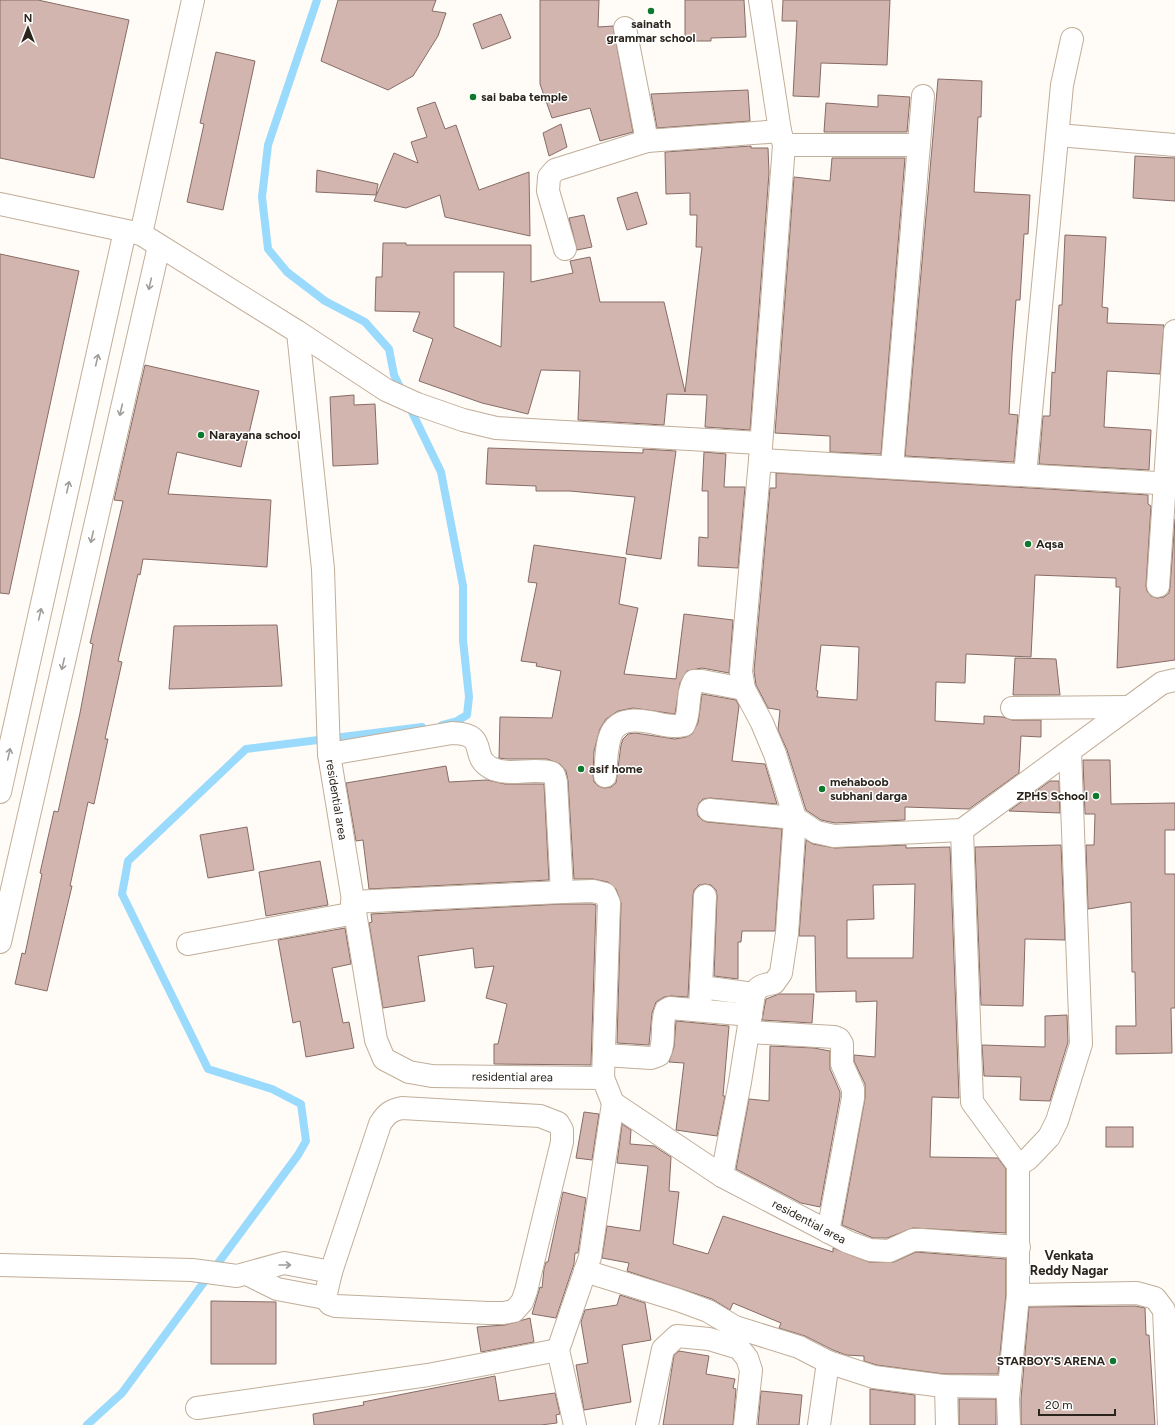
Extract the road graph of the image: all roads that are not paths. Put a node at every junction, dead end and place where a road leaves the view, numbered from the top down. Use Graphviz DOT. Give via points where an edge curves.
graph roads {
  1 [pos="193,0"];
  2 [pos="760,0"];
  3 [pos="625,28"];
  4 [pos="1072,39"];
  5 [pos="923,96"];
  6 [pos="1058,135"];
  7 [pos="782,138"];
  8 [pos="647,141"];
  9 [pos="1175,145"];
  10 [pos="919,146"];
  11 [pos="0,204"];
  12 [pos="133,232"];
  13 [pos="159,246"];
  14 [pos="565,249"];
  15 [pos="1175,331"];
  16 [pos="298,332"];
  17 [pos="760,451"];
  18 [pos="892,467"];
  19 [pos="1025,475"];
  20 [pos="1170,483"];
  21 [pos="1158,586"];
  22 [pos="1175,680"];
  23 [pos="744,689"];
  24 [pos="1128,707"];
  25 [pos="1012,708"];
  26 [pos="1070,751"];
  27 [pos="329,753"];
  28 [pos="605,776"];
  29 [pos="0,792"];
  30 [pos="709,810"];
  31 [pos="795,818"];
  32 [pos="962,830"];
  33 [pos="562,892"];
  34 [pos="705,896"];
  35 [pos="354,908"];
  36 [pos="0,942"];
  37 [pos="188,944"];
  38 [pos="701,987"];
  39 [pos="754,994"];
  40 [pos="700,1010"];
  41 [pos="750,1024"];
  42 [pos="604,1055"];
  43 [pos="603,1078"];
  44 [pos="613,1103"];
  45 [pos="1018,1165"];
  46 [pos="722,1176"];
  47 [pos="828,1232"];
  48 [pos="1019,1247"];
  49 [pos="0,1265"];
  50 [pos="331,1272"];
  51 [pos="585,1272"];
  52 [pos="242,1275"];
  53 [pos="1018,1295"];
  54 [pos="326,1298"];
  55 [pos="558,1350"];
  56 [pos="828,1362"];
  57 [pos="946,1386"];
  58 [pos="1009,1387"];
  59 [pos="197,1408"];
  60 [pos="575,1425"];
  61 [pos="647,1425"];
  62 [pos="745,1425"];
  63 [pos="819,1425"];
  64 [pos="947,1425"];
  65 [pos="1009,1425"];
  66 [pos="1170,1425"];
  1 -- 12 [label="street"];
  2 -- 7 [label="street"];
  3 -- 8 [label="street"];
  4 -- 6 [label="street" via="1062,85"];
  5 -- 10 [label="street"];
  6 -- 9 [label="street"];
  6 -- 19 [label="street"];
  7 -- 8 [label="street"];
  7 -- 10 [label="street"];
  7 -- 17 [label="street"];
  8 -- 14 [label="street" via="555,170 549,177 548,191"];
  10 -- 18 [label="street"];
  11 -- 12 [label="street"];
  12 -- 13 [label="street"];
  29 -- 12 [label="street, one-way"];
  13 -- 16 [label="street"];
  13 -- 36 [label="street, one-way"];
  15 -- 20 [label="street"];
  16 -- 17 [label="street" via="386,390 463,420 496,428"];
  16 -- 27 [label="street" via="323,569"];
  17 -- 18 [label="street"];
  17 -- 23 [label="street" via="741,672"];
  18 -- 19 [label="street"];
  19 -- 20 [label="street"];
  20 -- 21 [label="street"];
  22 -- 24 [label="street" via="1162,683"];
  23 -- 28 [label="street" via="702,680 694,681 691,686 688,718 684,726 675,727 639,720 616,726 609,737"];
  23 -- 31 [label="street" via="775,754"];
  24 -- 25 [label="street"];
  24 -- 26 [label="street"];
  26 -- 32 [label="street"];
  26 -- 45 [label="street" via="1081,1044 1057,1121 1049,1137 1028,1159"];
  27 -- 33 [label="street, residential area" via="452,733 466,734 474,738 480,757 490,768 499,771 548,772 554,775"];
  27 -- 35 [label="street, residential area"];
  30 -- 31 [label="street"];
  31 -- 32 [label="street" via="816,832 834,836"];
  31 -- 39 [label="street" via="787,933 781,974 774,983 762,985"];
  32 -- 45 [label="street" via="972,1102"];
  33 -- 35 [label="street"];
  33 -- 42 [label="street" via="600,892 608,898"];
  34 -- 38 [label="street"];
  35 -- 37 [label="street"];
  35 -- 43 [label="street, residential area" via="376,1040 384,1059 409,1072 432,1076"];
  38 -- 39 [label="street"];
  38 -- 40 [label="street"];
  39 -- 41 [label="street"];
  40 -- 41 [label="street"];
  40 -- 42 [label="street" via="666,1010 663,1017 662,1048 655,1057"];
  41 -- 46 [label="street"];
  41 -- 47 [label="street" via="834,1037 842,1044 842,1064 853,1089 853,1098"];
  42 -- 43 [label="street"];
  43 -- 44 [label="street"];
  44 -- 46 [label="street, residential area"];
  44 -- 51 [label="street" via="590,1257"];
  45 -- 48 [label="street"];
  46 -- 47 [label="street, residential area"];
  47 -- 48 [label="street, residential area" via="870,1250 888,1251 913,1240"];
  48 -- 53 [label="street"];
  49 -- 52 [label="street" via="192,1270"];
  52 -- 50 [label="street, one-way" via="284,1264"];
  50 -- 54 [label="street"];
  50 -- 54 [label="street" via="380,1124 386,1114 394,1109 413,1108 540,1116 558,1123 562,1130 562,1142 526,1291 522,1302 514,1310 488,1314 336,1306 330,1304"];
  51 -- 55 [label="street"];
  51 -- 56 [label="street" via="708,1311 735,1327 799,1347"];
  52 -- 54 [label="street" via="277,1289"];
  53 -- 58 [label="street"];
  53 -- 66 [label="street" via="1137,1293 1155,1298 1164,1310"];
  55 -- 59 [label="street" via="428,1375"];
  55 -- 60 [label="street"];
  56 -- 57 [label="street" via="874,1377"];
  56 -- 63 [label="street"];
  57 -- 58 [label="street"];
  57 -- 64 [label="street"];
  58 -- 65 [label="street"];
  61 -- 62 [label="street" via="663,1349 677,1336 709,1339 739,1348 747,1358 751,1370"];
}
